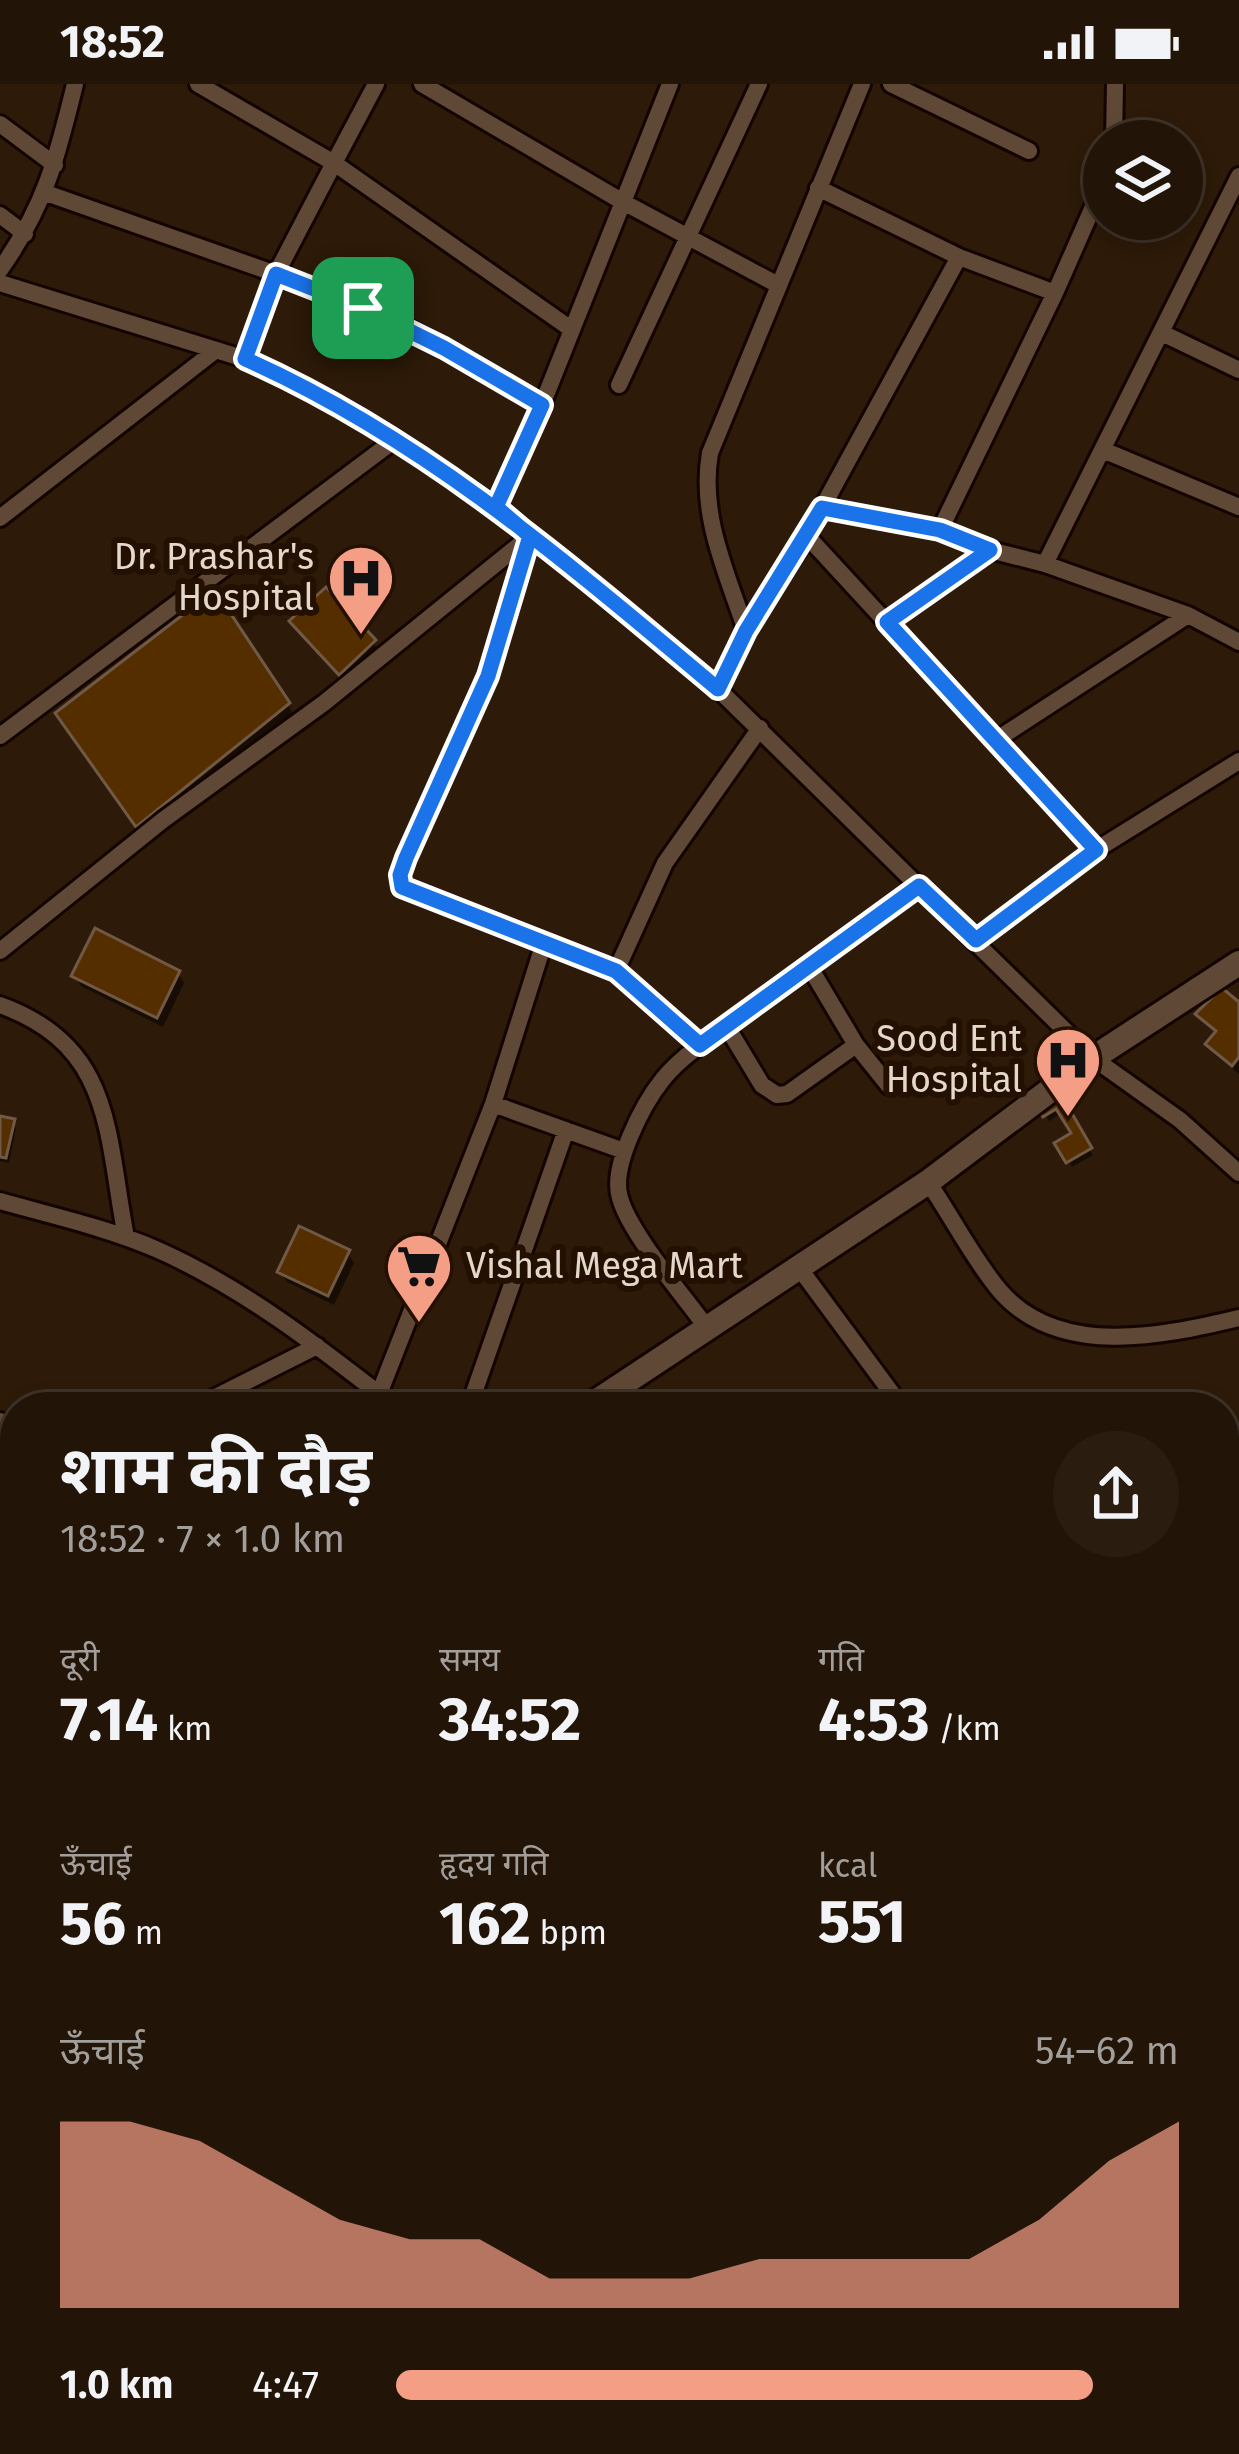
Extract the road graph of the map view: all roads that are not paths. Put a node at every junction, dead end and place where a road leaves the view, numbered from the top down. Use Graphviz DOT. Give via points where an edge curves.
graph roads {
  1 [pos="75,84"];
  2 [pos="198,84"];
  3 [pos="376,84"];
  4 [pos="422,84"];
  5 [pos="670,84"];
  6 [pos="759,84"];
  7 [pos="862,84"];
  8 [pos="891,84"];
  9 [pos="1115,84"];
  10 [pos="1114,120"];
  11 [pos="0,124"];
  12 [pos="1029,151"];
  13 [pos="334,163"];
  14 [pos="55,165"];
  15 [pos="1239,176"];
  16 [pos="818,188"];
  17 [pos="46,193"];
  18 [pos="623,202"];
  19 [pos="0,215"];
  20 [pos="1083,230"];
  21 [pos="26,234"];
  22 [pos="688,238"];
  23 [pos="958,257"];
  24 [pos="0,270"];
  25 [pos="276,274"];
  26 [pos="0,283"];
  27 [pos="778,284"];
  28 [pos="1055,293"];
  29 [pos="571,329"];
  30 [pos="1162,333"];
  31 [pos="216,350"];
  32 [pos="245,359"];
  33 [pos="1239,370"];
  34 [pos="620,385"];
  35 [pos="542,405"];
  36 [pos="396,439"];
  37 [pos="1103,450"];
  38 [pos="496,507"];
  39 [pos="1239,507"];
  40 [pos="822,508"];
  41 [pos="0,518"];
  42 [pos="940,530"];
  43 [pos="530,536"];
  44 [pos="807,536"];
  45 [pos="990,550"];
  46 [pos="1045,564"];
  47 [pos="1188,615"];
  48 [pos="887,622"];
  49 [pos="746,631"];
  50 [pos="1239,642"];
  51 [pos="718,689"];
  52 [pos="760,728"];
  53 [pos="0,736"];
  54 [pos="996,740"];
  55 [pos="1239,761"];
  56 [pos="1096,850"];
  57 [pos="919,886"];
  58 [pos="976,940"];
  59 [pos="543,946"];
  60 [pos="0,951"];
  61 [pos="1239,963"];
  62 [pos="809,966"];
  63 [pos="616,971"];
  64 [pos="0,1004"];
  65 [pos="727,1027"];
  66 [pos="700,1045"];
  67 [pos="856,1045"];
  68 [pos="1093,1058"];
  69 [pos="889,1086"];
  70 [pos="493,1104"];
  71 [pos="566,1130"];
  72 [pos="625,1151"];
  73 [pos="1239,1173"];
  74 [pos="928,1182"];
  75 [pos="0,1201"];
  76 [pos="126,1237"];
  77 [pos="800,1269"];
  78 [pos="1239,1318"];
  79 [pos="707,1328"];
  80 [pos="317,1346"];
  81 [pos="226,1392"];
  82 [pos="376,1392"];
  83 [pos="380,1392"];
  84 [pos="474,1392"];
  85 [pos="611,1392"];
  86 [pos="891,1392"];
  1 -- 14 [label="street"];
  2 -- 13 [label="street"];
  3 -- 13 [label="street"];
  4 -- 18 [label="street"];
  5 -- 18 [label="street"];
  6 -- 22 [label="street"];
  7 -- 16 [label="street"];
  8 -- 12 [label="street"];
  9 -- 10 [label="street"];
  11 -- 14 [label="street"];
  13 -- 25 [label="street"];
  13 -- 29 [label="street"];
  14 -- 17 [label="street"];
  15 -- 30 [label="street"];
  16 -- 23 [label="street"];
  16 -- 27 [label="street"];
  17 -- 21 [label="street"];
  17 -- 25 [label="street"];
  18 -- 22 [label="street"];
  18 -- 29 [label="street"];
  19 -- 21 [label="street"];
  20 -- 28 [label="street"];
  21 -- 24 [label="street"];
  22 -- 27 [label="street"];
  22 -- 34 [label="street"];
  23 -- 28 [label="street"];
  23 -- 40 [label="street"];
  25 -- 32 [label="street"];
  25 -- 35 [label="street" via="406,328"];
  26 -- 31 [label="street"];
  27 -- 49 [label="street" via="706,475 709,517"];
  28 -- 42 [label="street"];
  29 -- 35 [label="street"];
  30 -- 33 [label="street"];
  30 -- 37 [label="street"];
  31 -- 32 [label="street"];
  31 -- 41 [label="street"];
  32 -- 36 [label="street"];
  35 -- 38 [label="street"];
  36 -- 38 [label="street"];
  36 -- 53 [label="street"];
  37 -- 39 [label="street"];
  37 -- 46 [label="street"];
  38 -- 43 [label="street"];
  40 -- 42 [label="street"];
  40 -- 44 [label="street"];
  42 -- 45 [label="street"];
  43 -- 51 [label="street"];
  43 -- 59 [label="street" via="488,676 400,875 402,887"];
  43 -- 60 [label="street"];
  44 -- 48 [label="street"];
  44 -- 49 [label="street"];
  45 -- 46 [label="street"];
  45 -- 48 [label="street"];
  46 -- 47 [label="street"];
  47 -- 50 [label="street"];
  47 -- 54 [label="street"];
  48 -- 54 [label="street"];
  49 -- 51 [label="street"];
  51 -- 52 [label="street"];
  52 -- 57 [label="street"];
  52 -- 63 [label="street" via="672,850"];
  54 -- 56 [label="street"];
  55 -- 56 [label="street"];
  56 -- 58 [label="street"];
  57 -- 58 [label="street"];
  57 -- 62 [label="street"];
  58 -- 68 [label="street"];
  59 -- 63 [label="street"];
  59 -- 70 [label="street"];
  61 -- 68 [label="main road"];
  62 -- 65 [label="street"];
  62 -- 67 [label="street"];
  63 -- 66 [label="street"];
  64 -- 76 [label="street" via="52,1031 96,1085"];
  65 -- 66 [label="street"];
  65 -- 67 [label="street" via="762,1085 777,1095"];
  66 -- 72 [label="street" via="663,1078"];
  67 -- 69 [label="street"];
  68 -- 73 [label="street"];
  68 -- 74 [label="main road"];
  70 -- 71 [label="street"];
  70 -- 83 [label="street"];
  71 -- 72 [label="street"];
  71 -- 84 [label="street"];
  72 -- 79 [label="street" via="620,1198"];
  74 -- 77 [label="main road"];
  74 -- 78 [label="street" via="998,1289 1069,1334 1161,1334"];
  75 -- 76 [label="street"];
  76 -- 80 [label="street" via="207,1276"];
  77 -- 79 [label="main road"];
  77 -- 86 [label="street"];
  79 -- 85 [label="main road"];
  80 -- 81 [label="street"];
  80 -- 82 [label="street"];
}
